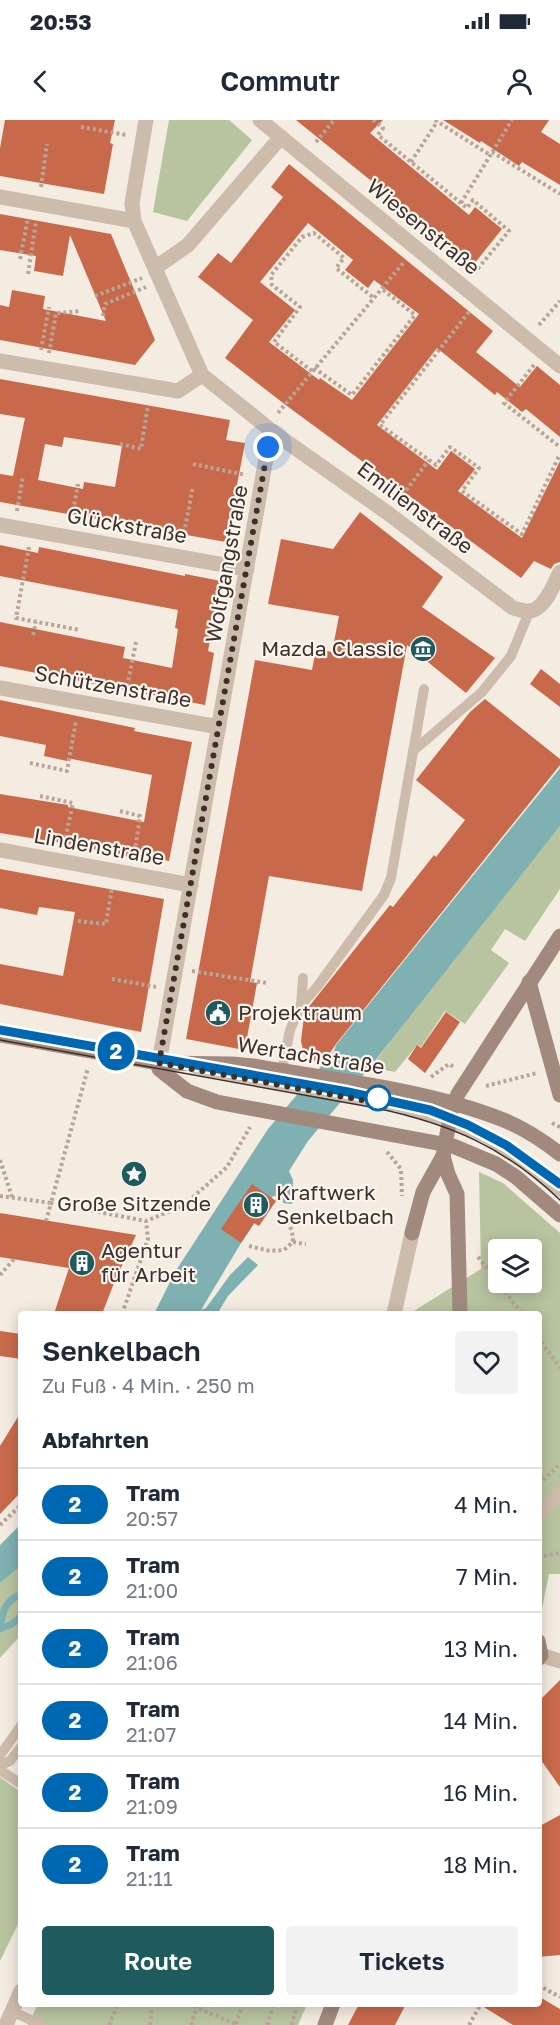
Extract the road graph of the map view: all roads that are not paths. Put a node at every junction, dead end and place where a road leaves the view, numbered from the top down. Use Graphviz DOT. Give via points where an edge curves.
graph roads {
  1 [pos="146,120"];
  2 [pos="260,120"];
  3 [pos="281,137"];
  4 [pos="0,197"];
  5 [pos="134,221"];
  6 [pos="157,274"];
  7 [pos="0,361"];
  8 [pos="560,366"];
  9 [pos="202,375"];
  10 [pos="272,431"];
  11 [pos="7,526"];
  12 [pos="247,569"];
  13 [pos="560,572"];
  14 [pos="529,612"];
  15 [pos="0,688"];
  16 [pos="424,689"];
  17 [pos="219,727"];
  18 [pos="413,751"];
  19 [pos="0,850"];
  20 [pos="191,885"];
  21 [pos="560,936"];
  22 [pos="303,978"];
  23 [pos="529,982"];
  24 [pos="301,1005"];
  25 [pos="0,1035"];
  26 [pos="159,1063"];
  27 [pos="282,1071"];
  28 [pos="560,1095"];
  29 [pos="454,1105"];
  30 [pos="449,1122"];
  31 [pos="444,1150"];
  32 [pos="560,1154"];
  33 [pos="432,1178"];
  34 [pos="450,1178"];
  35 [pos="560,1192"];
  36 [pos="560,1215"];
  37 [pos="395,1311"];
  38 [pos="459,1311"];
  39 [pos="560,1493"];
  40 [pos="542,1509"];
  41 [pos="542,1653"];
  42 [pos="560,1662"];
  43 [pos="18,1730"];
  44 [pos="18,1752"];
  45 [pos="0,1755"];
  46 [pos="0,1765"];
  47 [pos="0,1770"];
  48 [pos="18,1783"];
  49 [pos="18,1996"];
  50 [pos="332,2007"];
  51 [pos="6,2014"];
  52 [pos="41,2025"];
  53 [pos="325,2025"];
  1 -- 5 [label="street" via="132,203"];
  2 -- 3 [label="street, Wiesenstraße"];
  3 -- 6 [label="street" via="188,245"];
  3 -- 8 [label="street, Wiesenstraße"];
  4 -- 5 [label="street"];
  5 -- 6 [label="street"];
  6 -- 9 [label="street"];
  7 -- 9 [label="street" via="178,391"];
  9 -- 10 [label="street"];
  10 -- 12 [label="street, Wolfgangstraße"];
  10 -- 14 [label="street, Emilienstraße" via="513,608"];
  11 -- 12 [label="street, Glückstraße"];
  12 -- 17 [label="street, Wolfgangstraße"];
  13 -- 14 [label="street" via="543,603"];
  14 -- 18 [label="lane" via="511,656 482,692"];
  15 -- 17 [label="street, Schützenstraße"];
  16 -- 18 [label="lane"];
  17 -- 20 [label="street, Wolfgangstraße"];
  18 -- 24 [label="lane" via="391,878 384,896"];
  19 -- 20 [label="street, Lindenstraße"];
  20 -- 26 [label="street, Wolfgangstraße"];
  21 -- 23 [label="street"];
  22 -- 24 [label="lane"];
  23 -- 28 [label="street"];
  23 -- 29 [label="street"];
  24 -- 27 [label="lane" via="290,1030"];
  25 -- 26 [label="street, Wertachstraße"];
  26 -- 27 [label="street, Wertachstraße" via="232,1064"];
  26 -- 30 [label="lane" via="395,1106"];
  26 -- 31 [label="street" via="159,1069 187,1091 217,1102"];
  27 -- 29 [label="street, Wertachstraße"];
  29 -- 30 [label="street"];
  29 -- 32 [label="street, Wertachstraße" via="517,1126"];
  30 -- 31 [label="street"];
  30 -- 35 [label="lane" via="485,1138"];
  31 -- 33 [label="street"];
  31 -- 34 [label="street"];
  31 -- 36 [label="street" via="496,1164"];
  33 -- 34 [label="street"];
  33 -- 37 [label="street" via="423,1192"];
  34 -- 38 [label="street" via="457,1194"];
  39 -- 40 [label="street"];
  41 -- 42 [label="street"];
  43 -- 45 [label="lane"];
  44 -- 46 [label="lane"];
  47 -- 48 [label="lane"];
  49 -- 51 [label="street"];
  50 -- 53 [label="street"];
  51 -- 52 [label="lane"];
}
